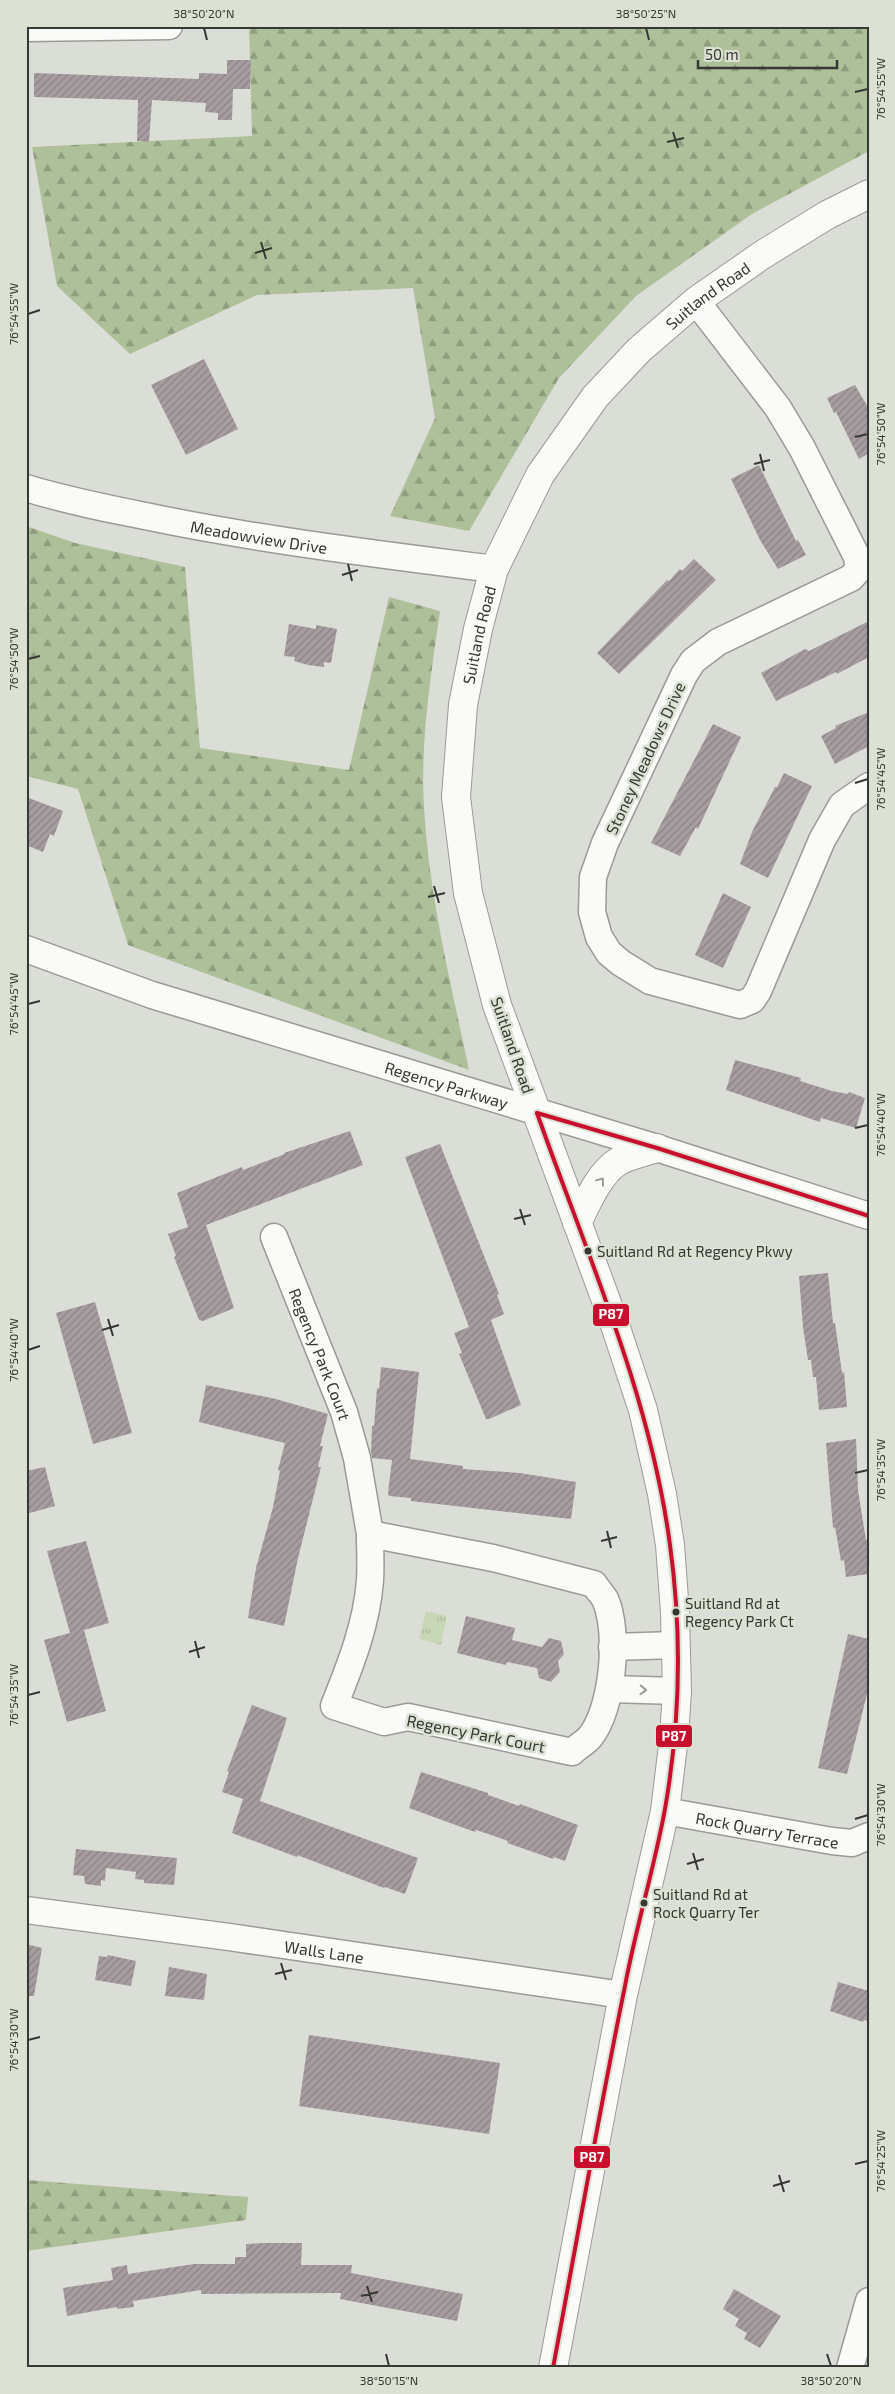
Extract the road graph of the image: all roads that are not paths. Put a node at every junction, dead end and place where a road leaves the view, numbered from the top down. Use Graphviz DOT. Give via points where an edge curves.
graph roads {
  1 [pos="169,26"];
  2 [pos="26,28"];
  3 [pos="869,194"];
  4 [pos="696,301"];
  5 [pos="26,488"];
  6 [pos="494,569"];
  7 [pos="869,786"];
  8 [pos="26,949"];
  9 [pos="537,1113"];
  10 [pos="656,1148"];
  11 [pos="869,1216"];
  12 [pos="577,1223"];
  13 [pos="274,1237"];
  14 [pos="370,1534"];
  15 [pos="676,1645"];
  16 [pos="612,1647"];
  17 [pos="610,1689"];
  18 [pos="677,1691"];
  19 [pos="665,1811"];
  20 [pos="869,1836"];
  21 [pos="26,1910"];
  22 [pos="623,1995"];
  23 [pos="869,2301"];
  24 [pos="553,2368"];
  25 [pos="850,2368"];
  1 -- 2 [label="street"];
  3 -- 4 [label="main road, Suitland Road" via="768,251"];
  4 -- 6 [label="main road, Suitland Road" via="639,350 595,397 540,475"];
  4 -- 7 [label="street, Stoney Meadows Drive" via="783,416 857,557 859,569 851,578 718,642 693,661 605,843 592,877 592,912 599,937 609,953 650,981 740,1006 752,1000 822,840 842,805"];
  5 -- 6 [label="street, Meadowview Drive" via="56,498 178,523 309,545"];
  6 -- 9 [label="main road, Suitland Road" via="463,705 456,797 468,893 497,1005"];
  8 -- 9 [label="street, Regency Parkway" via="152,995"];
  9 -- 10 [label="street, Regency Parkway"];
  9 -- 12 [label="main road, Suitland Road"];
  10 -- 11 [label="street, Regency Parkway"];
  12 -- 10 [label="main road, one-way" via="593,1192 618,1162"];
  12 -- 15 [label="main road, Suitland Road" via="643,1410 670,1545"];
  13 -- 14 [label="street, Regency Park Court" via="344,1412 357,1458"];
  14 -- 16 [label="street, Regency Park Court" via="493,1558 594,1584 605,1600"];
  14 -- 17 [label="street, Regency Park Court" via="370,1582 360,1633 334,1706 384,1722 408,1717 572,1752 589,1738 603,1716"];
  15 -- 16 [label="street"];
  15 -- 18 [label="main road, Suitland Road"];
  16 -- 17 [label="street, Regency Park Court"];
  17 -- 18 [label="street, one-way"];
  18 -- 19 [label="main road, Suitland Road"];
  19 -- 20 [label="street, Rock Quarry Terrace" via="832,1841 852,1842"];
  19 -- 22 [label="main road, Suitland Road"];
  21 -- 22 [label="street, Walls Lane"];
  22 -- 24 [label="main road, Suitland Road"];
  23 -- 25 [label="street"];
}
